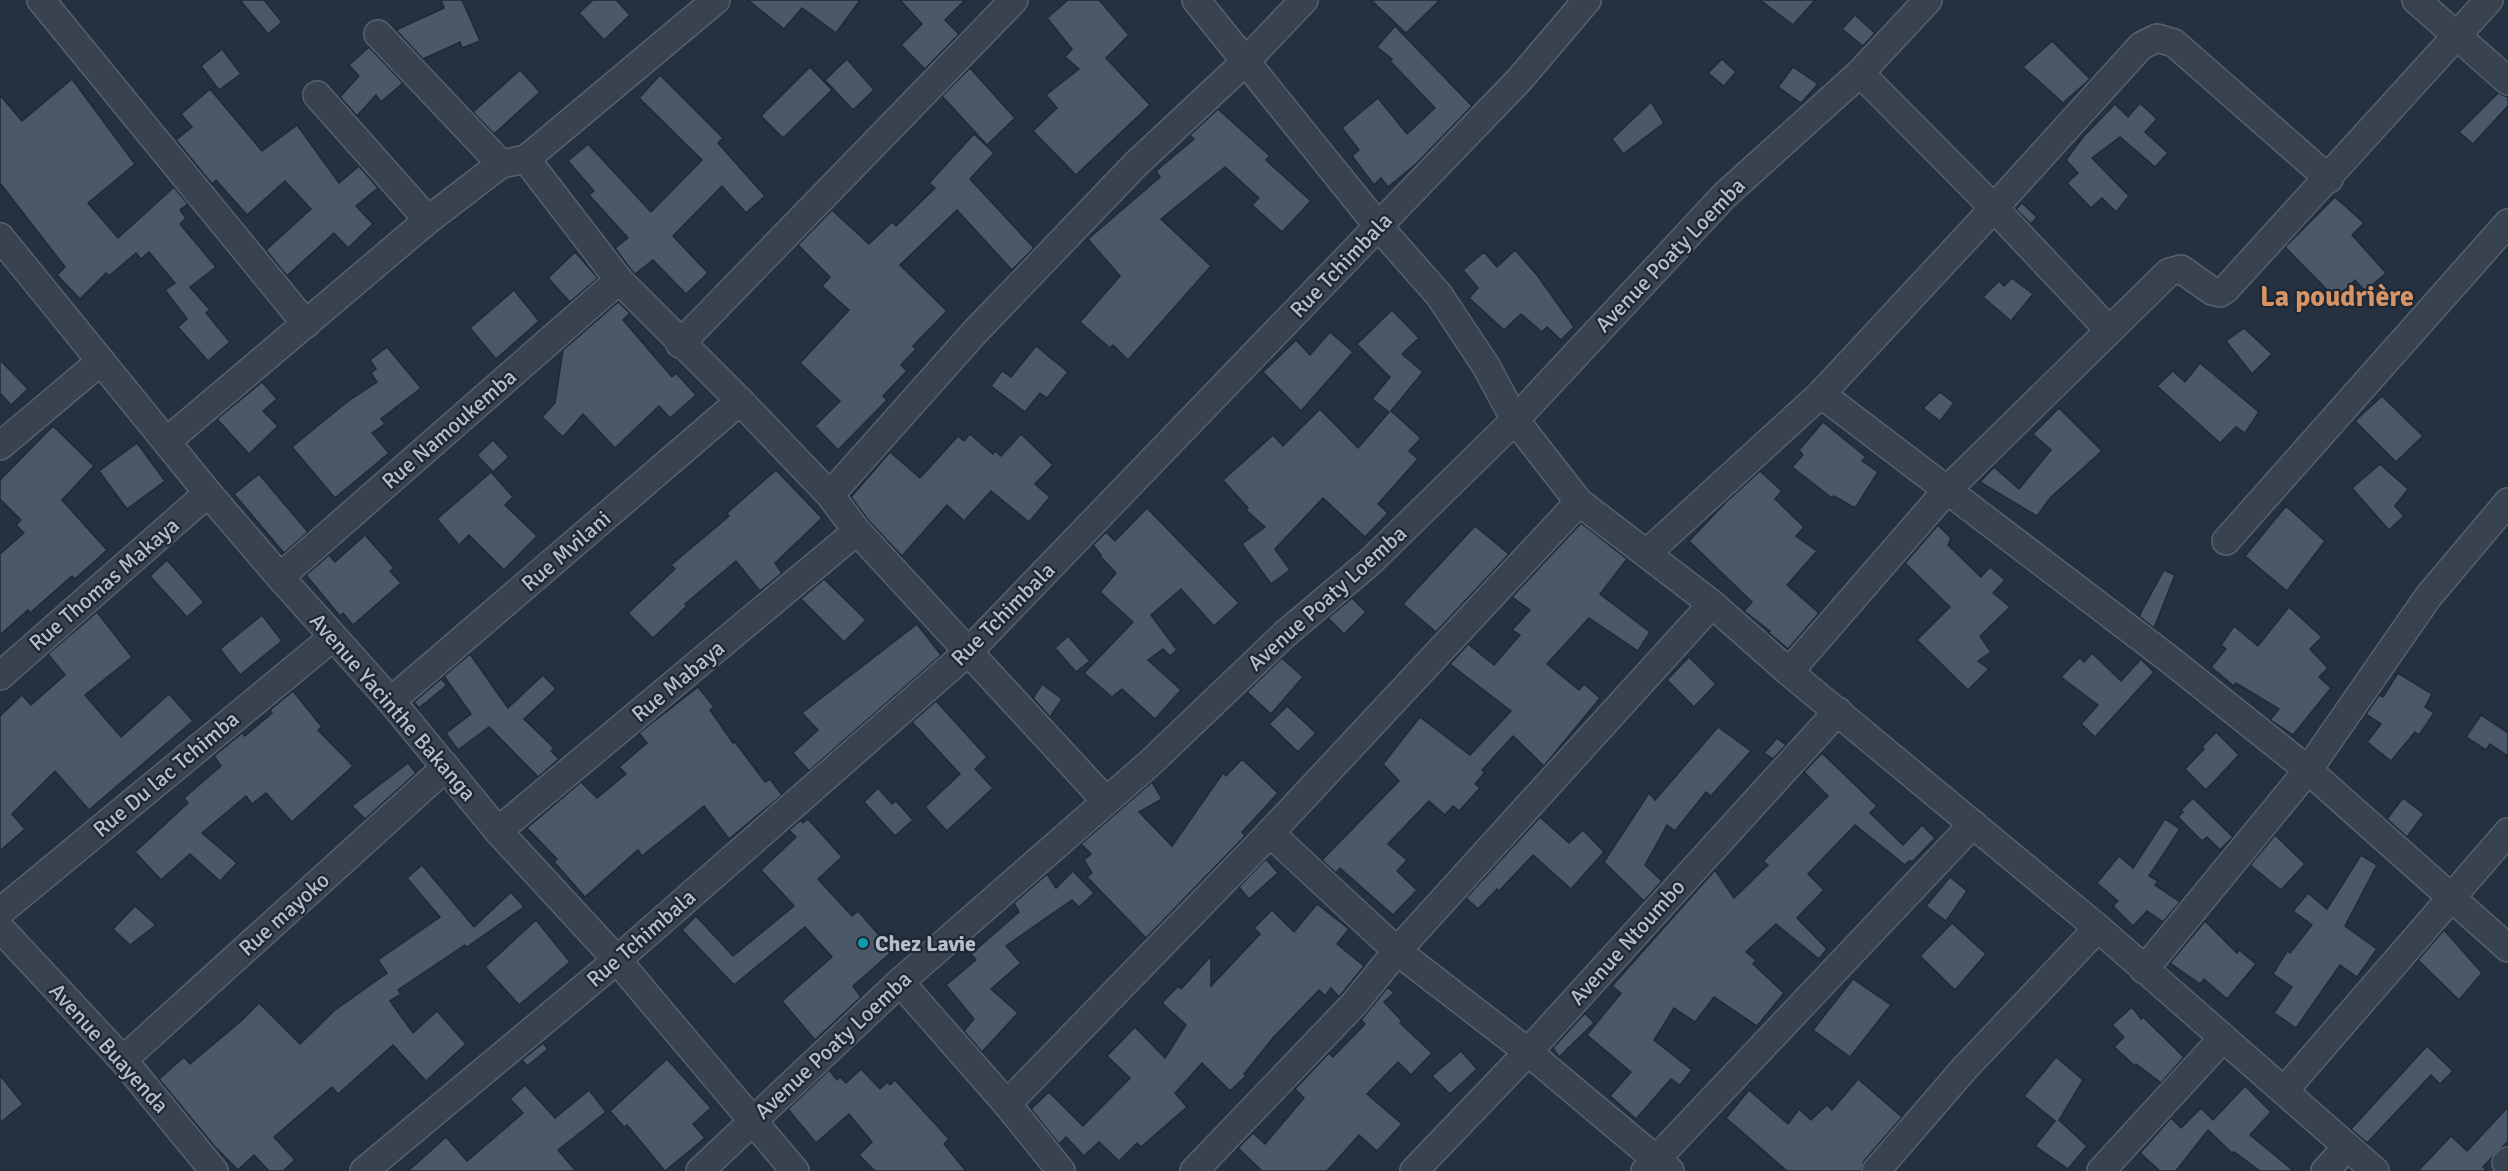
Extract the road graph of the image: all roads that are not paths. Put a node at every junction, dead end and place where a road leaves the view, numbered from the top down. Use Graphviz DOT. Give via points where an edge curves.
graph roads {
  1 [pos="40,0"];
  2 [pos="716,0"];
  3 [pos="1014,0"];
  4 [pos="1196,0"];
  5 [pos="1304,0"];
  6 [pos="1587,0"];
  7 [pos="1928,0"];
  8 [pos="2416,0"];
  9 [pos="2489,0"];
  10 [pos="378,34"];
  11 [pos="2458,36"];
  12 [pos="1245,62"];
  13 [pos="1860,73"];
  14 [pos="2508,81"];
  15 [pos="317,95"];
  16 [pos="513,161"];
  17 [pos="2329,179"];
  18 [pos="1994,208"];
  19 [pos="428,220"];
  20 [pos="2508,223"];
  21 [pos="1378,227"];
  22 [pos="0,237"];
  23 [pos="619,280"];
  24 [pos="306,324"];
  25 [pos="2108,329"];
  26 [pos="680,344"];
  27 [pos="101,361"];
  28 [pos="1821,394"];
  29 [pos="740,400"];
  30 [pos="1515,420"];
  31 [pos="167,441"];
  32 [pos="0,446"];
  33 [pos="1947,490"];
  34 [pos="208,493"];
  35 [pos="830,495"];
  36 [pos="1579,501"];
  37 [pos="2508,502"];
  38 [pos="857,531"];
  39 [pos="2226,541"];
  40 [pos="1647,553"];
  41 [pos="279,577"];
  42 [pos="1712,604"];
  43 [pos="333,637"];
  44 [pos="969,651"];
  45 [pos="1789,672"];
  46 [pos="0,676"];
  47 [pos="391,701"];
  48 [pos="1838,711"];
  49 [pos="446,767"];
  50 [pos="2308,770"];
  51 [pos="1106,801"];
  52 [pos="1973,824"];
  53 [pos="498,831"];
  54 [pos="2508,832"];
  55 [pos="1270,833"];
  56 [pos="2453,896"];
  57 [pos="0,912"];
  58 [pos="0,928"];
  59 [pos="2098,928"];
  60 [pos="2508,948"];
  61 [pos="1397,951"];
  62 [pos="617,960"];
  63 [pos="2144,970"];
  64 [pos="900,982"];
  65 [pos="2223,1038"];
  66 [pos="1528,1052"];
  67 [pos="123,1060"];
  68 [pos="2284,1091"];
  69 [pos="1007,1104"];
  70 [pos="751,1121"];
  71 [pos="2347,1147"];
  72 [pos="1657,1167"];
  73 [pos="214,1171"];
  74 [pos="364,1171"];
  75 [pos="700,1171"];
  76 [pos="795,1171"];
  77 [pos="1060,1171"];
  78 [pos="1194,1171"];
  79 [pos="1414,1171"];
  80 [pos="1876,1171"];
  81 [pos="2101,1171"];
  82 [pos="2325,1171"];
  83 [pos="2375,1171"];
  1 -- 24 [label="street"];
  2 -- 16 [label="street"];
  3 -- 26 [label="street"];
  4 -- 12 [label="street"];
  5 -- 12 [label="street"];
  6 -- 21 [label="street, Rue Tchimbala" via="1520,79"];
  7 -- 13 [label="street, Avenue Poaty Loemba"];
  8 -- 11 [label="street"];
  9 -- 11 [label="street"];
  10 -- 16 [label="street"];
  11 -- 14 [label="street"];
  11 -- 17 [label="street"];
  12 -- 21 [label="street"];
  12 -- 35 [label="street" via="1136,164 974,333"];
  13 -- 18 [label="street"];
  13 -- 30 [label="street, Avenue Poaty Loemba" via="1725,195"];
  15 -- 19 [label="street"];
  16 -- 19 [label="street"];
  16 -- 23 [label="street"];
  17 -- 18 [label="street" via="2174,43 2157,38 2141,46"];
  17 -- 25 [label="street" via="2226,289 2220,293 2212,291 2181,269 2175,269"];
  18 -- 25 [label="street"];
  18 -- 28 [label="street"];
  19 -- 24 [label="street"];
  20 -- 39 [label="street"];
  21 -- 30 [label="street" via="1439,296 1486,366"];
  21 -- 44 [label="street, Rue Tchimbala"];
  22 -- 27 [label="street, Avenue Yacinthe Bakanga"];
  23 -- 26 [label="street"];
  23 -- 41 [label="street, Rue Namoukemba"];
  24 -- 31 [label="street"];
  25 -- 33 [label="street"];
  26 -- 29 [label="street"];
  27 -- 31 [label="street, Avenue Yacinthe Bakanga"];
  27 -- 32 [label="street"];
  28 -- 33 [label="street"];
  28 -- 40 [label="street"];
  29 -- 35 [label="street"];
  29 -- 47 [label="street, Rue Mvilani"];
  30 -- 36 [label="street"];
  30 -- 51 [label="street, Avenue Poaty Loemba" via="1357,575 1286,634"];
  31 -- 34 [label="street, Avenue Yacinthe Bakanga"];
  33 -- 45 [label="street"];
  33 -- 50 [label="street"];
  34 -- 41 [label="street, Avenue Yacinthe Bakanga"];
  34 -- 46 [label="street, Rue Thomas Makaya"];
  35 -- 38 [label="street"];
  36 -- 40 [label="street"];
  36 -- 55 [label="street"];
  37 -- 50 [label="street" via="2428,597"];
  38 -- 44 [label="street"];
  38 -- 53 [label="street, Rue Mabaya"];
  40 -- 42 [label="street"];
  41 -- 43 [label="street, Avenue Yacinthe Bakanga"];
  42 -- 45 [label="street"];
  42 -- 61 [label="street"];
  43 -- 47 [label="street, Avenue Yacinthe Bakanga"];
  43 -- 57 [label="street, Rue Du lac Tchimba"];
  44 -- 51 [label="street"];
  44 -- 62 [label="street, Rue Tchimbala"];
  45 -- 48 [label="street"];
  47 -- 49 [label="street, Avenue Yacinthe Bakanga"];
  48 -- 52 [label="street"];
  48 -- 66 [label="street, Avenue Ntoumbo"];
  49 -- 53 [label="street, Avenue Yacinthe Bakanga"];
  49 -- 67 [label="street, Rue mayoko"];
  50 -- 56 [label="street"];
  50 -- 63 [label="street"];
  51 -- 64 [label="street, Avenue Poaty Loemba"];
  52 -- 59 [label="street"];
  52 -- 72 [label="street"];
  53 -- 62 [label="street, Avenue Yacinthe Bakanga"];
  54 -- 56 [label="street"];
  55 -- 61 [label="street"];
  55 -- 69 [label="street"];
  56 -- 60 [label="street"];
  56 -- 68 [label="street"];
  58 -- 67 [label="street, Avenue Buayenda"];
  59 -- 63 [label="street"];
  59 -- 80 [label="street" via="1964,1069"];
  61 -- 66 [label="street"];
  61 -- 78 [label="street" via="1354,1004"];
  62 -- 70 [label="street, Avenue Yacinthe Bakanga"];
  62 -- 74 [label="street, Rue Tchimbala"];
  63 -- 65 [label="street"];
  64 -- 69 [label="street"];
  64 -- 70 [label="street, Avenue Poaty Loemba"];
  65 -- 68 [label="street"];
  65 -- 81 [label="street"];
  66 -- 72 [label="street"];
  66 -- 79 [label="street, Avenue Ntoumbo"];
  67 -- 73 [label="street, Avenue Buayenda"];
  68 -- 71 [label="street"];
  69 -- 77 [label="street"];
  70 -- 75 [label="street, Avenue Poaty Loemba"];
  70 -- 76 [label="street, Avenue Yacinthe Bakanga"];
  71 -- 82 [label="street"];
  71 -- 83 [label="street"];
}
